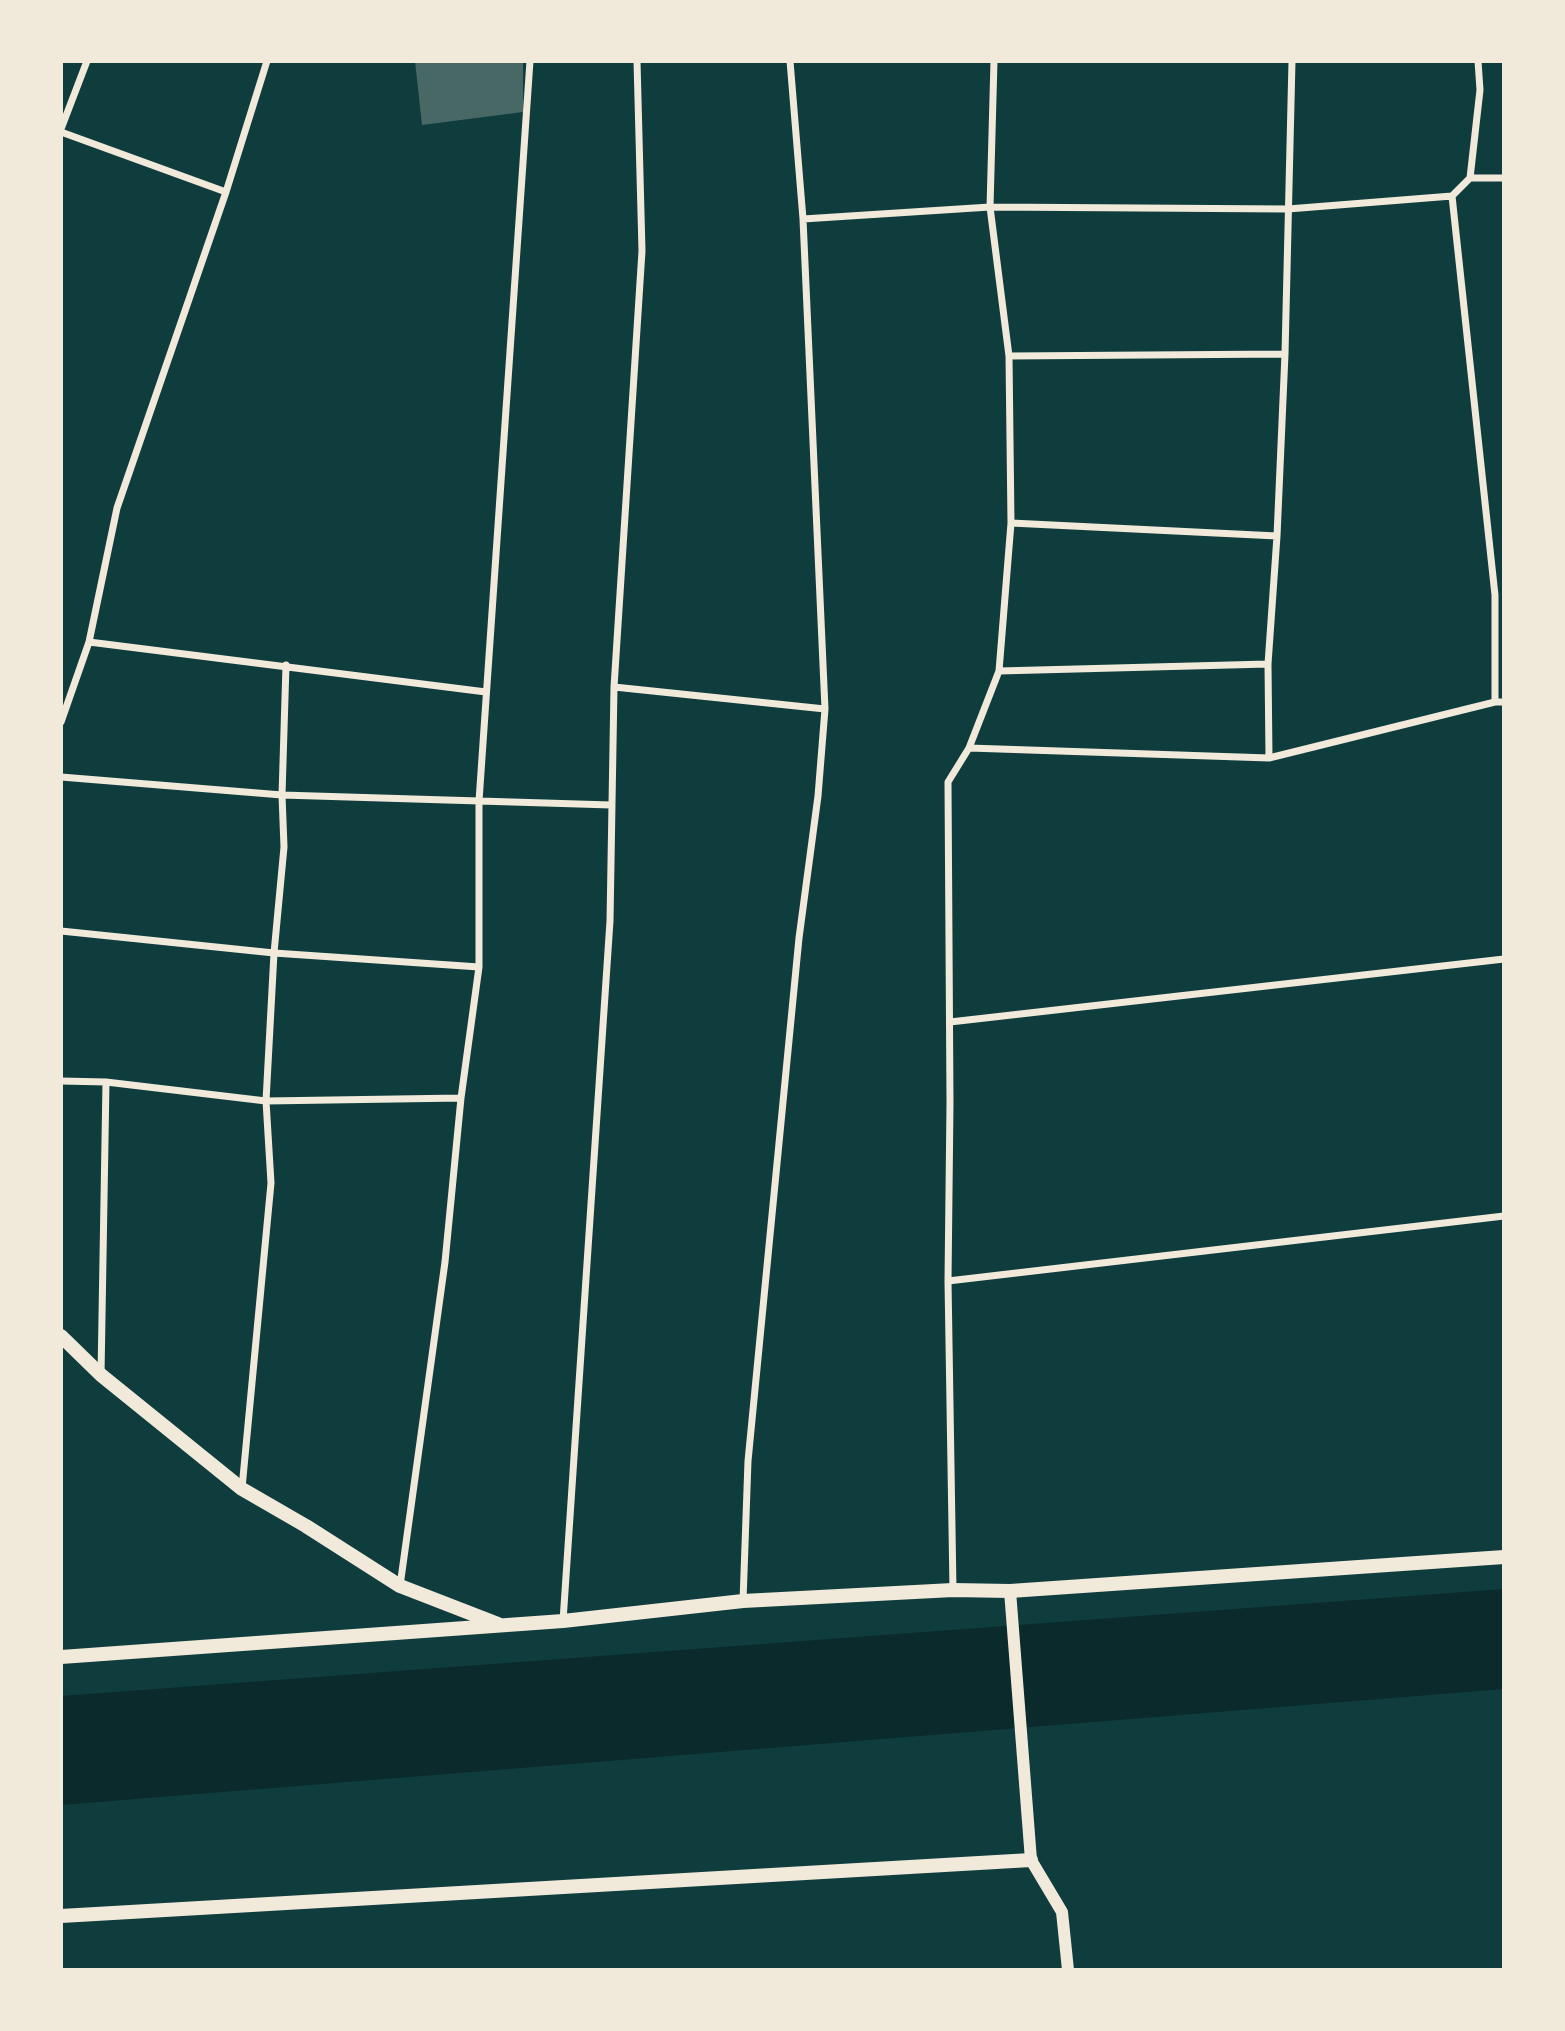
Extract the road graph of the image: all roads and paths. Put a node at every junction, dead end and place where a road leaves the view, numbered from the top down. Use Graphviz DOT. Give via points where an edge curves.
graph roads {
  1 [pos="86,61"];
  2 [pos="267,61"];
  3 [pos="530,61"];
  4 [pos="637,61"];
  5 [pos="790,61"];
  6 [pos="995,61"];
  7 [pos="1292,61"];
  8 [pos="1478,61"];
  9 [pos="61,130"];
  10 [pos="1471,178"];
  11 [pos="1504,178"];
  12 [pos="226,192"];
  13 [pos="1452,195"];
  14 [pos="990,207"];
  15 [pos="1288,209"];
  16 [pos="803,219"];
  17 [pos="1285,355"];
  18 [pos="1009,356"];
  19 [pos="1011,523"];
  20 [pos="1278,536"];
  21 [pos="1495,595"];
  22 [pos="1504,595"];
  23 [pos="89,642"];
  24 [pos="1268,664"];
  25 [pos="286,665"];
  26 [pos="999,671"];
  27 [pos="614,687"];
  28 [pos="486,692"];
  29 [pos="1499,702"];
  30 [pos="825,709"];
  31 [pos="61,723"];
  32 [pos="969,748"];
  33 [pos="1269,758"];
  34 [pos="61,777"];
  35 [pos="282,795"];
  36 [pos="479,801"];
  37 [pos="611,805"];
  38 [pos="61,931"];
  39 [pos="274,953"];
  40 [pos="1504,959"];
  41 [pos="479,967"];
  42 [pos="950,1022"];
  43 [pos="61,1081"];
  44 [pos="106,1082"];
  45 [pos="461,1098"];
  46 [pos="266,1101"];
  47 [pos="1504,1216"];
  48 [pos="948,1281"];
  49 [pos="61,1336"];
  50 [pos="101,1375"];
  51 [pos="242,1489"];
  52 [pos="1504,1557"];
  53 [pos="400,1586"];
  54 [pos="953,1590"];
  55 [pos="1010,1591"];
  56 [pos="743,1601"];
  57 [pos="563,1621"];
  58 [pos="502,1626"];
  59 [pos="61,1657"];
  60 [pos="1031,1860"];
  61 [pos="61,1916"];
  62 [pos="1068,1970"];
  1 -- 9 [label="street"];
  2 -- 12 [label="street"];
  3 -- 28 [label="street"];
  4 -- 27 [label="street" via="642,251"];
  5 -- 16 [label="street"];
  6 -- 14 [label="street"];
  7 -- 15 [label="street"];
  8 -- 10 [label="street" via="1480,90"];
  9 -- 12 [label="street"];
  10 -- 11 [label="street"];
  10 -- 13 [label="street"];
  12 -- 23 [label="street" via="117,508"];
  13 -- 15 [label="street"];
  13 -- 21 [label="street"];
  14 -- 15 [label="street"];
  14 -- 16 [label="street"];
  14 -- 18 [label="street"];
  15 -- 17 [label="street"];
  16 -- 30 [label="street"];
  17 -- 18 [label="street"];
  17 -- 20 [label="street"];
  18 -- 19 [label="street"];
  19 -- 20 [label="street"];
  19 -- 26 [label="street"];
  20 -- 24 [label="street"];
  21 -- 22 [label="street"];
  21 -- 29 [label="street"];
  23 -- 25 [label="street"];
  23 -- 31 [label="street"];
  24 -- 26 [label="street"];
  24 -- 33 [label="street"];
  25 -- 28 [label="street"];
  25 -- 35 [label="street"];
  26 -- 32 [label="street"];
  27 -- 30 [label="street"];
  27 -- 37 [label="street"];
  28 -- 36 [label="street"];
  29 -- 33 [label="street"];
  30 -- 56 [label="street" via="748,1461"];
  32 -- 33 [label="street"];
  32 -- 42 [label="street" via="948,782"];
  34 -- 35 [label="street"];
  35 -- 36 [label="street"];
  35 -- 39 [label="street" via="284,847"];
  36 -- 37 [label="street"];
  36 -- 41 [label="street"];
  37 -- 57 [label="street" via="610,921"];
  38 -- 39 [label="street"];
  39 -- 41 [label="street"];
  39 -- 46 [label="street"];
  40 -- 42 [label="street"];
  41 -- 45 [label="street"];
  42 -- 48 [label="street"];
  43 -- 44 [label="street"];
  44 -- 46 [label="street"];
  44 -- 50 [label="street"];
  45 -- 46 [label="street"];
  45 -- 53 [label="street" via="445,1262"];
  46 -- 51 [label="street" via="271,1183"];
  47 -- 48 [label="street"];
  48 -- 54 [label="street"];
  49 -- 50 [label="main road"];
  50 -- 51 [label="main road"];
  51 -- 53 [label="main road"];
  52 -- 55 [label="main road"];
  53 -- 58 [label="main road"];
  54 -- 55 [label="main road"];
  54 -- 56 [label="main road"];
  55 -- 60 [label="street"];
  56 -- 57 [label="main road"];
  57 -- 58 [label="main road"];
  58 -- 59 [label="main road"];
  60 -- 61 [label="main road"];
  60 -- 62 [label="street" via="1062,1912"];
}
